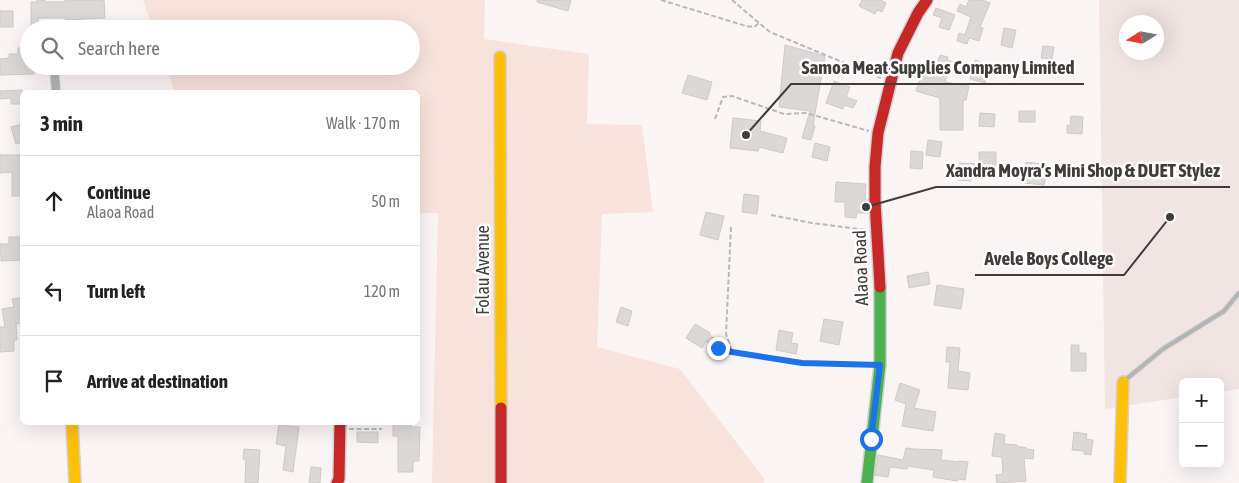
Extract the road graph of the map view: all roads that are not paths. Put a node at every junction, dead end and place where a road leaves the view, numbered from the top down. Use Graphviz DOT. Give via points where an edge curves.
graph roads {
  1 [pos="927,0"];
  2 [pos="500,56"];
  3 [pos="55,75"];
  4 [pos="56,90"];
  5 [pos="1239,293"];
  6 [pos="1123,382"];
  7 [pos="72,425"];
  8 [pos="340,425"];
  9 [pos="75,483"];
  10 [pos="337,483"];
  11 [pos="501,483"];
  12 [pos="867,483"];
  13 [pos="1120,483"];
  1 -- 12 [label="street, Alaoa Road" via="898,53 878,133 875,201 880,365"];
  2 -- 11 [label="street, Folau Avenue"];
  3 -- 4 [label="street"];
  5 -- 6 [label="lane" via="1224,311 1163,350"];
  6 -- 13 [label="street"];
  7 -- 9 [label="street"];
  8 -- 10 [label="street"];
}
